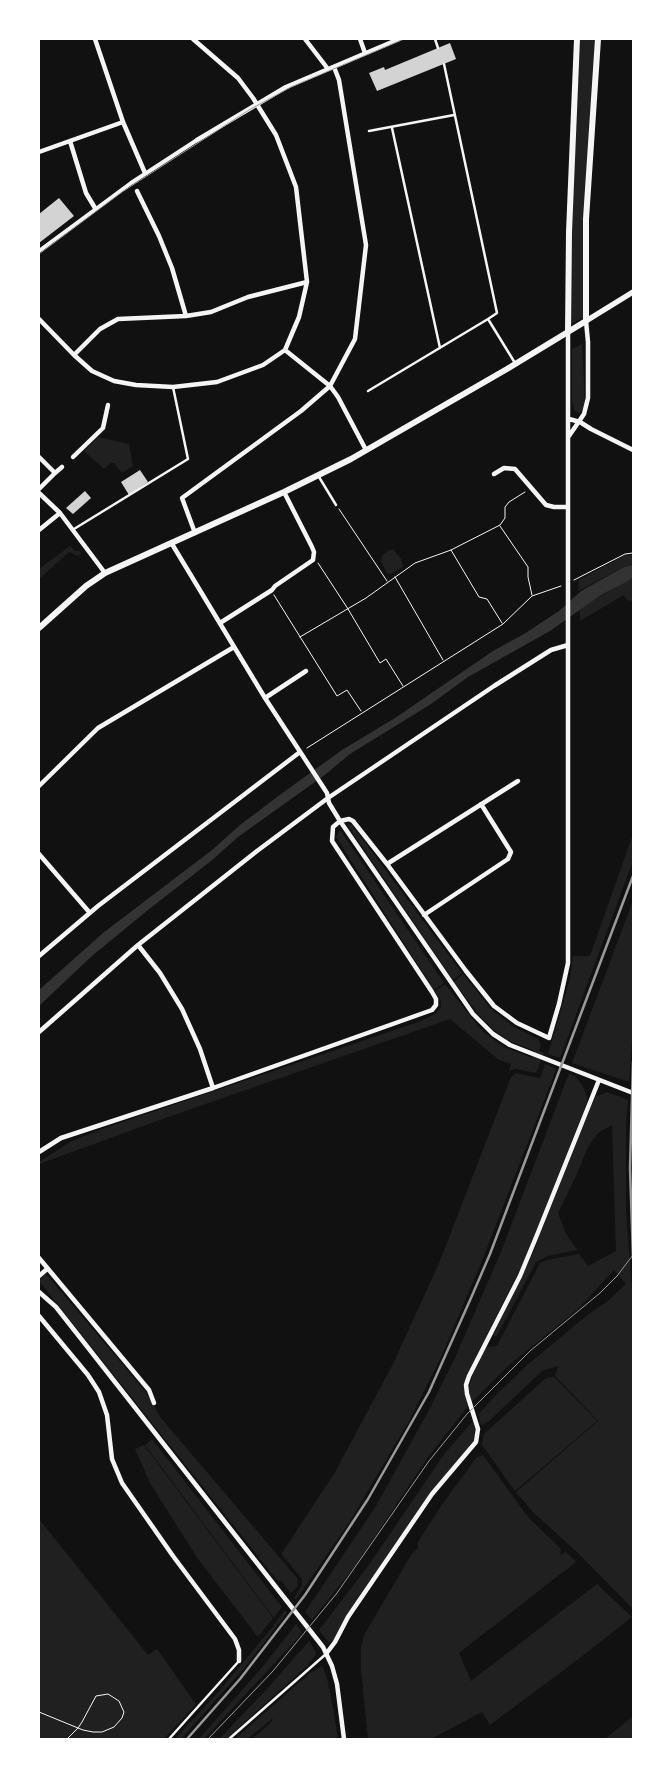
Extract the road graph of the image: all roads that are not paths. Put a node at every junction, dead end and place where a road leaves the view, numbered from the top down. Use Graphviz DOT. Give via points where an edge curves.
graph roads {
  1 [pos="95,39"];
  2 [pos="193,39"];
  3 [pos="305,39"];
  4 [pos="360,39"];
  5 [pos="399,39"];
  6 [pos="435,39"];
  7 [pos="577,39"];
  8 [pos="598,39"];
  9 [pos="438,48"];
  10 [pos="365,53"];
  11 [pos="444,64"];
  12 [pos="334,67"];
  13 [pos="328,69"];
  14 [pos="256,103"];
  15 [pos="454,115"];
  16 [pos="123,122"];
  17 [pos="392,128"];
  18 [pos="369,131"];
  19 [pos="197,140"];
  20 [pos="70,142"];
  21 [pos="39,152"];
  22 [pos="145,173"];
  23 [pos="131,183"];
  24 [pos="137,191"];
  25 [pos="95,208"];
  26 [pos="39,251"];
  27 [pos="307,282"];
  28 [pos="633,292"];
  29 [pos="186,316"];
  30 [pos="488,318"];
  31 [pos="39,319"];
  32 [pos="586,321"];
  33 [pos="568,332"];
  34 [pos="440,348"];
  35 [pos="285,350"];
  36 [pos="74,355"];
  37 [pos="515,364"];
  38 [pos="330,386"];
  39 [pos="173,387"];
  40 [pos="368,392"];
  41 [pos="108,405"];
  42 [pos="568,419"];
  43 [pos="580,422"];
  44 [pos="569,436"];
  45 [pos="366,450"];
  46 [pos="633,450"];
  47 [pos="39,456"];
  48 [pos="73,457"];
  49 [pos="62,467"];
  50 [pos="55,473"];
  51 [pos="494,474"];
  52 [pos="319,476"];
  53 [pos="39,489"];
  54 [pos="284,492"];
  55 [pos="39,493"];
  56 [pos="336,504"];
  57 [pos="568,507"];
  58 [pos="60,513"];
  59 [pos="39,530"];
  60 [pos="73,530"];
  61 [pos="195,533"];
  62 [pos="172,544"];
  63 [pos="105,573"];
  64 [pos="220,623"];
  65 [pos="39,628"];
  66 [pos="568,645"];
  67 [pos="234,646"];
  68 [pos="306,670"];
  69 [pos="265,698"];
  70 [pos="300,752"];
  71 [pos="518,781"];
  72 [pos="39,786"];
  73 [pos="328,798"];
  74 [pos="481,804"];
  75 [pos="340,821"];
  76 [pos="39,854"];
  77 [pos="387,864"];
  78 [pos="90,913"];
  79 [pos="424,915"];
  80 [pos="138,945"];
  81 [pos="39,956"];
  82 [pos="39,1032"];
  83 [pos="599,1080"];
  84 [pos="213,1088"];
  85 [pos="633,1093"];
  86 [pos="39,1152"];
  87 [pos="39,1258"];
  88 [pos="47,1269"];
  89 [pos="39,1276"];
  90 [pos="39,1292"];
  91 [pos="39,1316"];
  92 [pos="154,1403"];
  93 [pos="326,1654"];
  94 [pos="239,1661"];
  95 [pos="169,1739"];
  96 [pos="229,1739"];
  97 [pos="344,1739"];
  1 -- 16 [label="street"];
  2 -- 14 [label="street" via="238,78"];
  3 -- 13 [label="street"];
  4 -- 10 [label="street"];
  5 -- 10 [label="street"];
  6 -- 9 [label="lane"];
  7 -- 33 [label="main road"];
  8 -- 32 [label="main road" via="586,220"];
  10 -- 12 [label="street"];
  11 -- 15 [label="lane"];
  12 -- 13 [label="street"];
  12 -- 38 [label="street" via="339,80 366,245 355,339"];
  13 -- 14 [label="street"];
  14 -- 19 [label="street"];
  14 -- 27 [label="street" via="276,135 296,187"];
  15 -- 17 [label="lane"];
  15 -- 30 [label="lane" via="497,313"];
  16 -- 20 [label="street"];
  16 -- 22 [label="street"];
  17 -- 18 [label="lane"];
  17 -- 34 [label="lane"];
  19 -- 22 [label="street"];
  20 -- 21 [label="street"];
  20 -- 25 [label="street" via="86,193"];
  22 -- 23 [label="street"];
  23 -- 24 [label="street"];
  23 -- 25 [label="street"];
  24 -- 29 [label="street" via="172,268"];
  25 -- 26 [label="street"];
  27 -- 29 [label="street" via="248,297 211,312"];
  27 -- 35 [label="street" via="299,317"];
  28 -- 32 [label="street"];
  29 -- 36 [label="street" via="118,319 100,329"];
  30 -- 34 [label="lane"];
  30 -- 37 [label="lane"];
  31 -- 36 [label="street"];
  32 -- 33 [label="main road"];
  32 -- 43 [label="street" via="589,390"];
  33 -- 37 [label="main road"];
  33 -- 42 [label="street"];
  34 -- 40 [label="lane"];
  35 -- 38 [label="street"];
  35 -- 39 [label="street" via="263,365 217,382"];
  36 -- 39 [label="street" via="92,371 114,382"];
  37 -- 45 [label="main road"];
  38 -- 45 [label="street"];
  38 -- 61 [label="street" via="301,412 182,498"];
  39 -- 60 [label="lane" via="188,459"];
  41 -- 48 [label="street" via="103,428"];
  42 -- 43 [label="street"];
  42 -- 44 [label="street"];
  43 -- 44 [label="street"];
  43 -- 46 [label="street"];
  44 -- 57 [label="street"];
  45 -- 52 [label="main road"];
  47 -- 50 [label="street"];
  49 -- 50 [label="street"];
  50 -- 53 [label="street"];
  51 -- 57 [label="street" via="504,468 515,469 546,505"];
  52 -- 54 [label="main road"];
  52 -- 56 [label="lane"];
  54 -- 61 [label="main road"];
  54 -- 64 [label="street" via="312,547 313,560"];
  55 -- 58 [label="street"];
  57 -- 66 [label="street"];
  58 -- 59 [label="street"];
  58 -- 60 [label="street"];
  60 -- 63 [label="street"];
  61 -- 62 [label="main road"];
  62 -- 63 [label="main road"];
  62 -- 64 [label="street"];
  63 -- 65 [label="main road"];
  64 -- 67 [label="street"];
  66 -- 73 [label="street" via="551,650 494,686"];
  66 -- 79 [label="street" via="568,963 549,1038 517,1024 494,1006"];
  67 -- 69 [label="street"];
  67 -- 72 [label="street" via="98,728"];
  68 -- 69 [label="street"];
  69 -- 70 [label="street"];
  70 -- 73 [label="street"];
  70 -- 78 [label="street"];
  71 -- 74 [label="street"];
  73 -- 75 [label="street"];
  73 -- 80 [label="street"];
  74 -- 77 [label="street"];
  74 -- 79 [label="street" via="511,852 508,860"];
  75 -- 77 [label="street" via="353,821"];
  75 -- 83 [label="street" via="473,1014 510,1045"];
  75 -- 84 [label="street" via="334,827 332,841 432,992 436,1005 432,1010"];
  76 -- 78 [label="street"];
  77 -- 79 [label="street"];
  78 -- 81 [label="street"];
  80 -- 82 [label="street"];
  80 -- 84 [label="street" via="160,973 182,1010"];
  83 -- 85 [label="street"];
  83 -- 93 [label="street" via="520,1276 469,1376 466,1385 478,1429 476,1442 432,1494"];
  84 -- 86 [label="street" via="61,1138"];
  87 -- 88 [label="street"];
  88 -- 89 [label="street"];
  88 -- 92 [label="street" via="149,1390"];
  90 -- 93 [label="street" via="56,1307"];
  91 -- 94 [label="street" via="99,1392 107,1416 112,1459 122,1483 235,1639 240,1650"];
  93 -- 96 [label="lane"];
  93 -- 97 [label="street" via="337,1684"];
  94 -- 95 [label="lane"];
}
